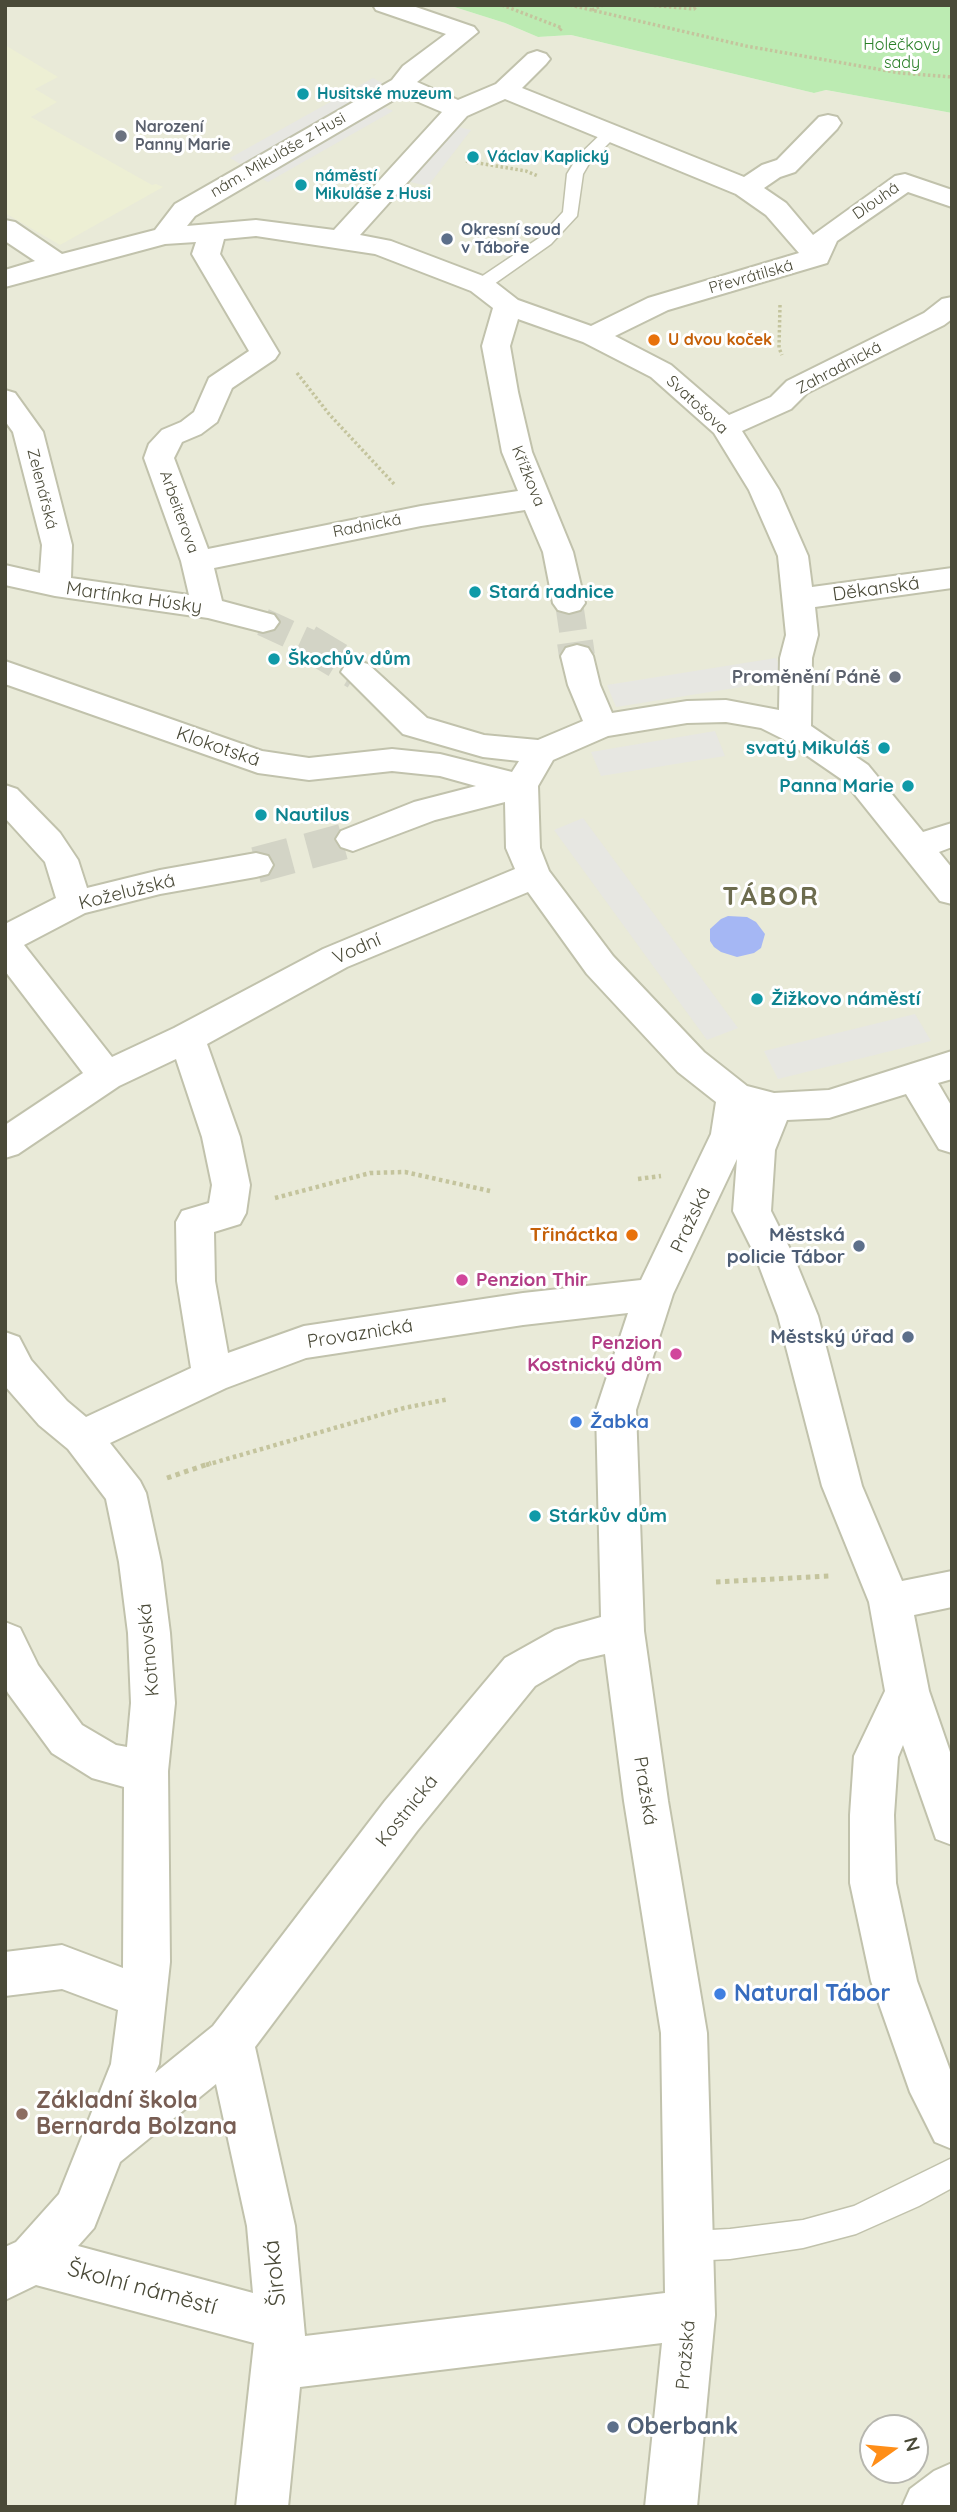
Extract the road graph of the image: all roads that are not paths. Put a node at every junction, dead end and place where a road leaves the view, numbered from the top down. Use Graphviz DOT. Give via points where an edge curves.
graph roads {
  1 [pos="386,5"];
  2 [pos="537,59"];
  3 [pos="401,85"];
  4 [pos="505,90"];
  5 [pos="458,110"];
  6 [pos="828,122"];
  7 [pos="610,134"];
  8 [pos="746,188"];
  9 [pos="952,199"];
  10 [pos="5,228"];
  11 [pos="213,231"];
  12 [pos="165,236"];
  13 [pos="339,241"];
  14 [pos="817,257"];
  15 [pos="71,260"];
  16 [pos="5,279"];
  17 [pos="481,285"];
  18 [pos="508,306"];
  19 [pos="946,319"];
  20 [pos="593,336"];
  21 [pos="5,399"];
  22 [pos="725,427"];
  23 [pos="538,498"];
  24 [pos="197,561"];
  25 [pos="5,575"];
  26 [pos="952,578"];
  27 [pos="55,586"];
  28 [pos="800,599"];
  29 [pos="569,603"];
  30 [pos="208,608"];
  31 [pos="262,622"];
  32 [pos="578,656"];
  33 [pos="5,672"];
  34 [pos="357,672"];
  35 [pos="601,726"];
  36 [pos="795,731"];
  37 [pos="541,752"];
  38 [pos="521,786"];
  39 [pos="5,797"];
  40 [pos="952,835"];
  41 [pos="353,839"];
  42 [pos="915,847"];
  43 [pos="256,865"];
  44 [pos="534,875"];
  45 [pos="952,892"];
  46 [pos="75,903"];
  47 [pos="5,939"];
  48 [pos="5,945"];
  49 [pos="187,1038"];
  50 [pos="952,1065"];
  51 [pos="106,1076"];
  52 [pos="915,1077"];
  53 [pos="755,1102"];
  54 [pos="952,1139"];
  55 [pos="5,1144"];
  56 [pos="654,1294"];
  57 [pos="9,1365"];
  58 [pos="212,1376"];
  59 [pos="82,1437"];
  60 [pos="883,1585"];
  61 [pos="952,1589"];
  62 [pos="623,1631"];
  63 [pos="5,1641"];
  64 [pos="907,1691"];
  65 [pos="146,1771"];
  66 [pos="952,1824"];
  67 [pos="5,1974"];
  68 [pos="142,1997"];
  69 [pos="230,2042"];
  70 [pos="952,2125"];
  71 [pos="105,2145"];
  72 [pos="952,2172"];
  73 [pos="691,2246"];
  74 [pos="19,2267"];
  75 [pos="690,2315"];
  76 [pos="280,2345"];
  77 [pos="952,2489"];
  78 [pos="262,2507"];
  79 [pos="671,2507"];
  80 [pos="928,2507"];
  1 -- 3 [label="street, nám. Mikuláše z Husi" via="466,32 412,71"];
  2 -- 4 [label="street"];
  3 -- 5 [label="street"];
  3 -- 12 [label="street, nám. Mikuláše z Husi" via="185,210"];
  4 -- 5 [label="street"];
  4 -- 7 [label="street, Převrátilská"];
  5 -- 13 [label="street"];
  6 -- 8 [label="street" via="786,166"];
  7 -- 8 [label="street, Převrátilská"];
  7 -- 17 [label="lane" via="575,174 571,213 545,240"];
  8 -- 14 [label="street, Převrátilská" via="776,209"];
  9 -- 14 [label="street, Dlouhá" via="905,182 825,237"];
  10 -- 15 [label="street"];
  11 -- 12 [label="street"];
  11 -- 13 [label="street" via="256,228"];
  11 -- 24 [label="street, Arbeiterova" via="206,254 265,353 219,384 207,416 172,436 159,458"];
  12 -- 15 [label="street"];
  13 -- 17 [label="street, Svatošova" via="380,247"];
  14 -- 20 [label="street, Převrátilská" via="658,304"];
  15 -- 16 [label="street"];
  17 -- 18 [label="street, Svatošova"];
  18 -- 20 [label="street, Svatošova"];
  18 -- 23 [label="street, Křížkova" via="496,346 503,393 517,452"];
  19 -- 22 [label="street, Zahradnická" via="797,387 781,403"];
  20 -- 22 [label="street, Svatošova" via="661,371"];
  21 -- 27 [label="street, Zelenářská" via="28,432 57,545"];
  22 -- 28 [label="street, Svatošova" via="764,490 793,556"];
  23 -- 24 [label="street, Radnická" via="421,516"];
  23 -- 29 [label="street, Křížkova" via="558,552"];
  24 -- 30 [label="street, Arbeiterova"];
  25 -- 27 [label="street, Martínka Húsky"];
  26 -- 28 [label="street, Děkanská"];
  27 -- 30 [label="street, Martínka Húsky"];
  28 -- 36 [label="street, Svatošova"];
  30 -- 31 [label="street, Martínka Húsky"];
  32 -- 35 [label="street"];
  33 -- 38 [label="street, Klokotská" via="258,762 309,769 392,760 440,765"];
  34 -- 37 [label="street" via="415,726 483,746"];
  35 -- 36 [label="street" via="687,712 726,711 769,718"];
  35 -- 37 [label="street"];
  36 -- 42 [label="street" via="856,773"];
  37 -- 38 [label="street"];
  38 -- 41 [label="street" via="426,810"];
  38 -- 44 [label="street" via="523,848"];
  39 -- 46 [label="street" via="61,860"];
  40 -- 42 [label="street"];
  42 -- 45 [label="street"];
  43 -- 46 [label="street, Koželužská"];
  44 -- 49 [label="street, Vodní" via="335,958"];
  44 -- 53 [label="street" via="600,965 691,1062"];
  46 -- 47 [label="street, Koželužská"];
  48 -- 51 [label="street"];
  49 -- 51 [label="street, Vodní"];
  49 -- 58 [label="street" via="221,1137 232,1185 228,1213 195,1222 196,1282"];
  50 -- 52 [label="street"];
  51 -- 55 [label="street, Vodní"];
  52 -- 53 [label="street" via="829,1104"];
  52 -- 54 [label="street"];
  53 -- 56 [label="street, Pražská" via="730,1134"];
  53 -- 60 [label="street" via="752,1211 798,1316 842,1486"];
  56 -- 58 [label="street, Provaznická" via="304,1342"];
  56 -- 62 [label="street, Pražská" via="615,1410"];
  57 -- 59 [label="street, Kotnovská"];
  58 -- 59 [label="street, Provaznická"];
  59 -- 65 [label="street, Kotnovská" via="125,1493 140,1562 153,1703"];
  60 -- 61 [label="street"];
  60 -- 64 [label="street"];
  62 -- 69 [label="street, Kostnická" via="570,1643 520,1672 401,1816"];
  62 -- 73 [label="street, Pražská" via="684,2033"];
  63 -- 65 [label="street" via="23,1679 67,1739 108,1764"];
  64 -- 66 [label="street"];
  64 -- 70 [label="street" via="876,1756 873,1883 894,1981 927,2076"];
  65 -- 68 [label="street, Kotnovská" via="147,1962"];
  67 -- 68 [label="street" via="62,1967"];
  68 -- 71 [label="street, Kotnovská" via="135,2064"];
  69 -- 71 [label="street, Kostnická"];
  69 -- 76 [label="street, Široká" via="271,2226"];
  71 -- 74 [label="street, Kotnovská" via="78,2211"];
  72 -- 73 [label="lane" via="856,2220 803,2234"];
  73 -- 75 [label="street, Pražská"];
  74 -- 76 [label="street, Školní náměstí"];
  75 -- 76 [label="street"];
  75 -- 79 [label="street, Pražská"];
  76 -- 78 [label="street, Široká"];
  77 -- 80 [label="street"];
}
